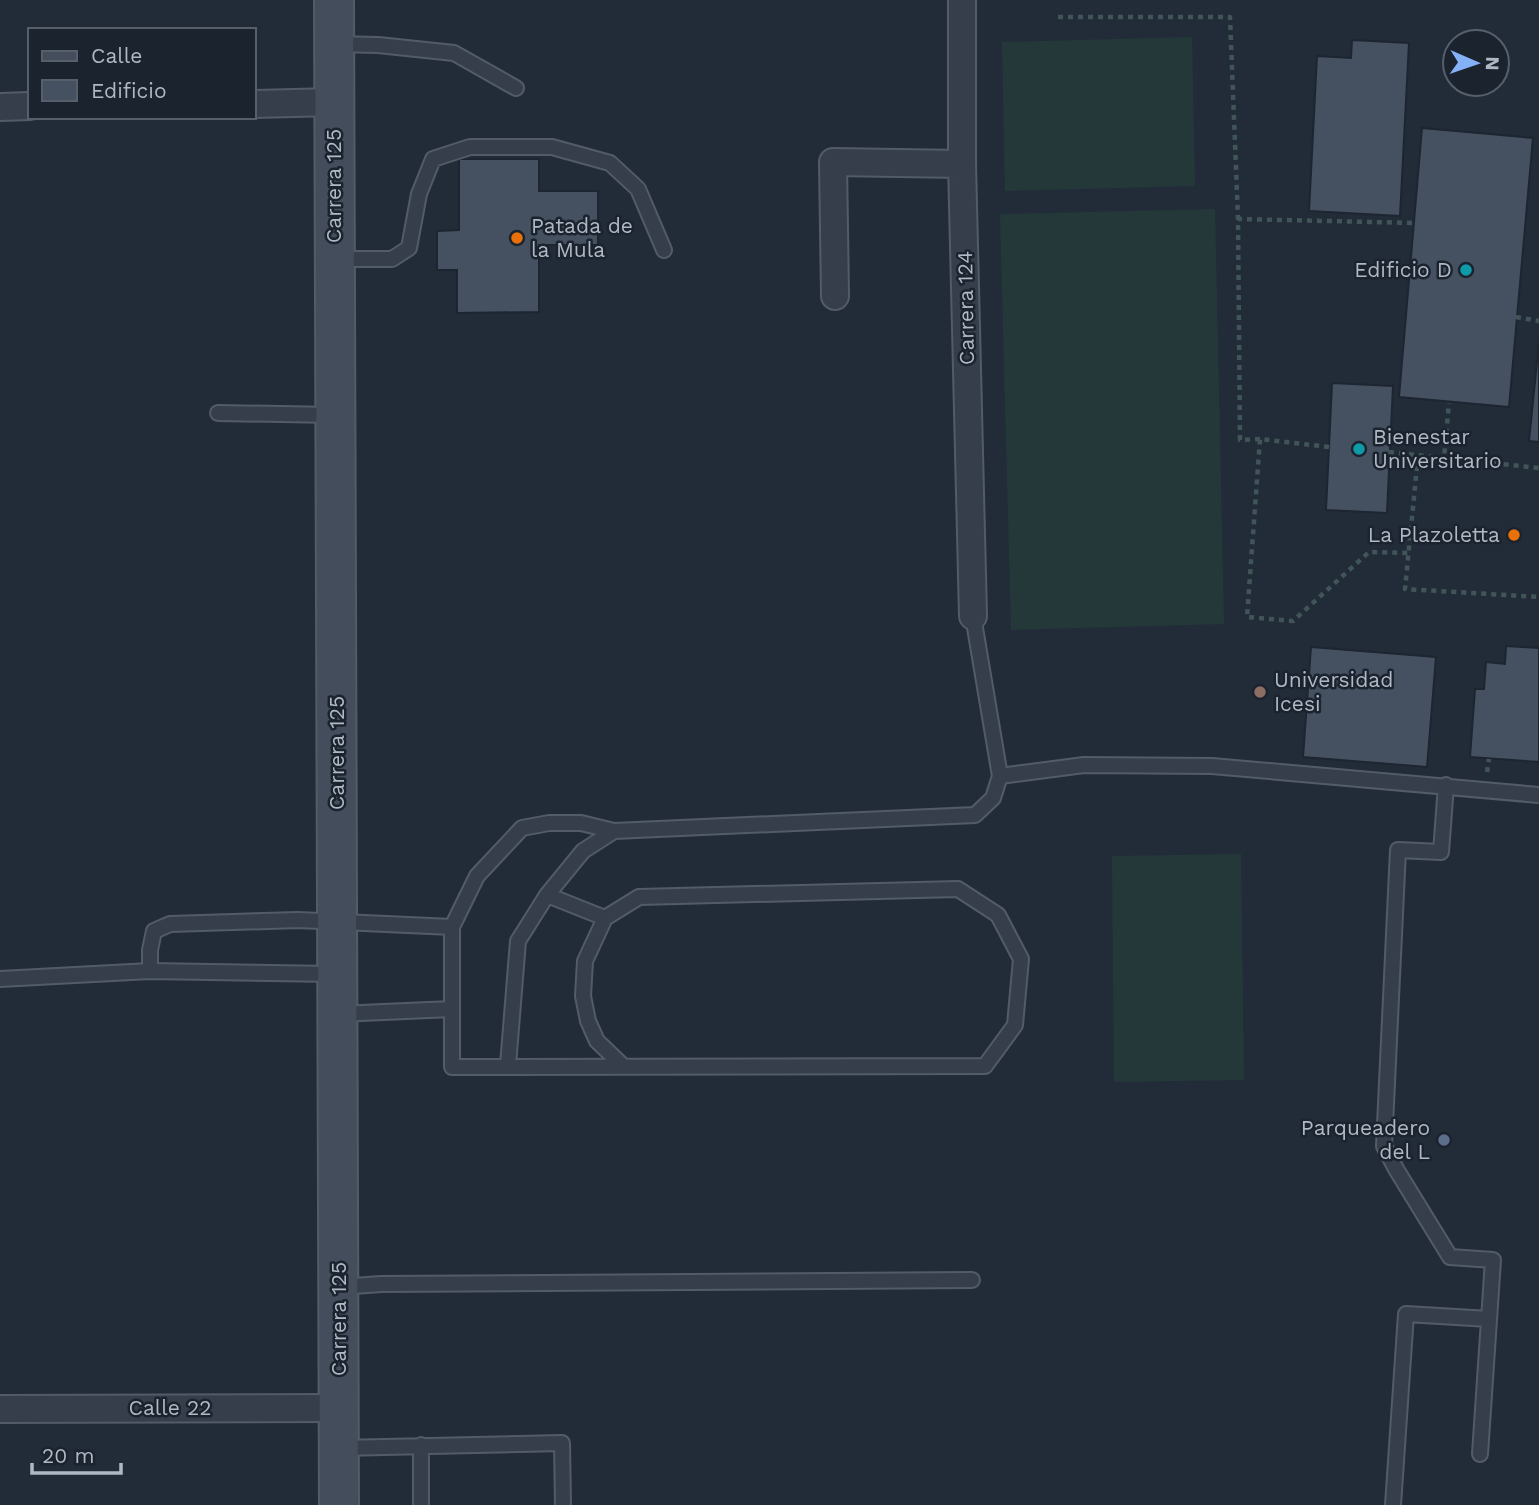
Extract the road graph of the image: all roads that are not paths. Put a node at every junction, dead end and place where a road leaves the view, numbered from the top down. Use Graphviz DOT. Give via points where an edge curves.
graph roads {
  1 [pos="334,0"];
  2 [pos="962,0"];
  3 [pos="334,44"];
  4 [pos="516,88"];
  5 [pos="334,102"];
  6 [pos="256,104"];
  7 [pos="28,106"];
  8 [pos="0,107"];
  9 [pos="962,164"];
  10 [pos="664,250"];
  11 [pos="334,260"];
  12 [pos="835,296"];
  13 [pos="218,413"];
  14 [pos="335,415"];
  15 [pos="973,616"];
  16 [pos="1000,776"];
  17 [pos="1446,785"];
  18 [pos="1539,795"];
  19 [pos="614,831"];
  20 [pos="547,895"];
  21 [pos="605,918"];
  22 [pos="337,922"];
  23 [pos="452,927"];
  24 [pos="150,971"];
  25 [pos="338,974"];
  26 [pos="0,979"];
  27 [pos="452,1009"];
  28 [pos="338,1014"];
  29 [pos="508,1065"];
  30 [pos="622,1065"];
  31 [pos="972,1280"];
  32 [pos="339,1287"];
  33 [pos="1489,1319"];
  34 [pos="339,1408"];
  35 [pos="0,1409"];
  36 [pos="421,1445"];
  37 [pos="339,1448"];
  38 [pos="1480,1454"];
  39 [pos="339,1505"];
  40 [pos="421,1505"];
  41 [pos="563,1505"];
  42 [pos="1393,1505"];
  1 -- 3 [label="main road, Carrera 125"];
  2 -- 9 [label="street, Carrera 124"];
  3 -- 4 [label="lane" via="454,53"];
  3 -- 5 [label="main road, Carrera 125"];
  5 -- 6 [label="street"];
  5 -- 11 [label="main road, Carrera 125"];
  7 -- 8 [label="street"];
  9 -- 12 [label="street" via="833,162"];
  9 -- 15 [label="street, Carrera 124"];
  10 -- 11 [label="lane" via="638,189 610,163 552,147 470,147 433,159 419,194 409,248 392,258"];
  11 -- 14 [label="main road, Carrera 125"];
  13 -- 14 [label="lane"];
  14 -- 22 [label="main road, Carrera 125"];
  15 -- 16 [label="lane"];
  16 -- 17 [label="lane" via="1084,765 1212,766"];
  16 -- 19 [label="lane" via="993,798 975,814"];
  17 -- 18 [label="lane"];
  17 -- 33 [label="lane" via="1441,852 1398,850 1384,1146 1450,1257 1493,1260"];
  19 -- 20 [label="lane" via="583,851"];
  19 -- 23 [label="lane" via="581,823 522,828 477,876"];
  20 -- 21 [label="lane"];
  20 -- 29 [label="lane" via="518,942"];
  21 -- 30 [label="lane" via="585,961 583,996 597,1041"];
  21 -- 30 [label="lane" via="639,897 958,889 998,915 1021,959 1015,1025 985,1066"];
  22 -- 23 [label="lane"];
  22 -- 24 [label="lane" via="170,924 154,931"];
  22 -- 25 [label="main road, Carrera 125"];
  23 -- 27 [label="lane"];
  24 -- 25 [label="lane"];
  24 -- 26 [label="lane"];
  25 -- 28 [label="main road, Carrera 125"];
  27 -- 28 [label="lane"];
  27 -- 29 [label="lane" via="452,1067"];
  28 -- 32 [label="main road, Carrera 125"];
  29 -- 30 [label="lane"];
  31 -- 32 [label="lane"];
  32 -- 34 [label="main road, Carrera 125"];
  33 -- 38 [label="lane"];
  33 -- 42 [label="lane" via="1406,1314"];
  34 -- 35 [label="street, Calle 22"];
  34 -- 37 [label="main road, Carrera 125"];
  36 -- 37 [label="lane"];
  36 -- 40 [label="lane"];
  36 -- 41 [label="lane" via="562,1443"];
  37 -- 39 [label="main road, Carrera 125"];
}
